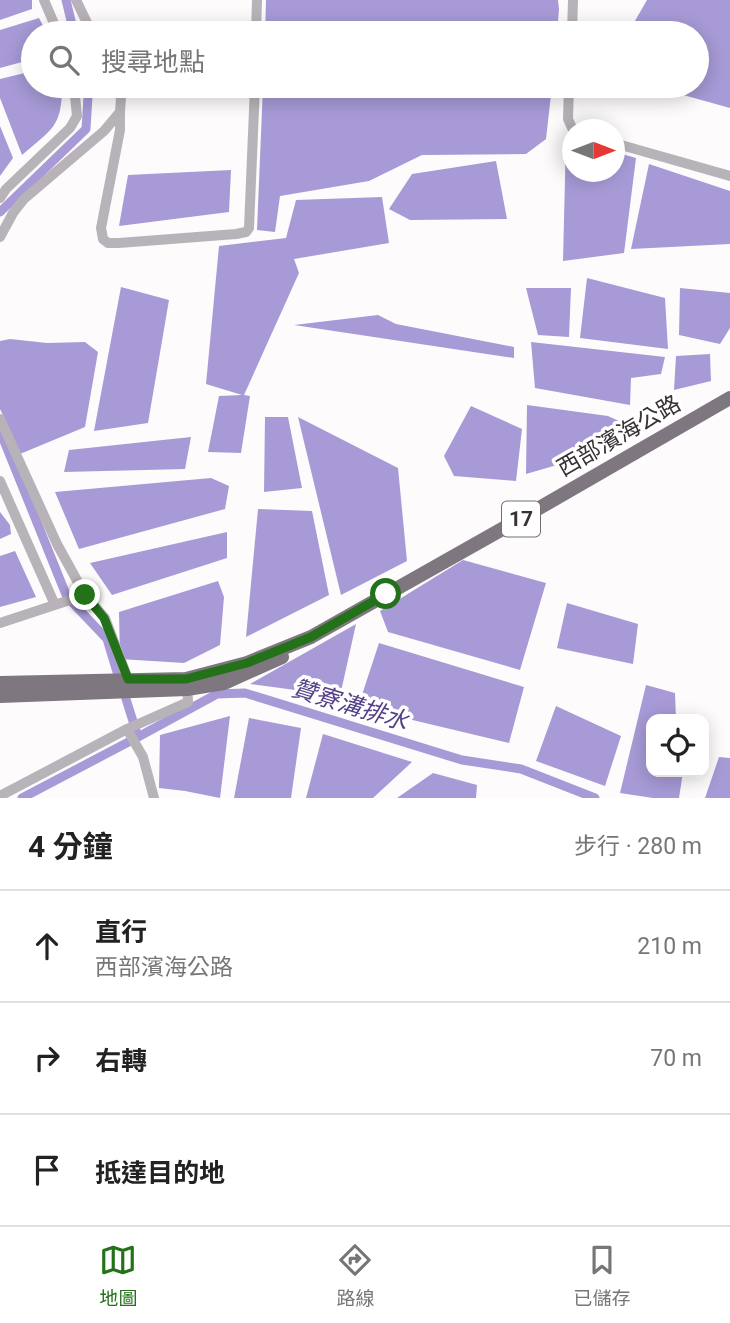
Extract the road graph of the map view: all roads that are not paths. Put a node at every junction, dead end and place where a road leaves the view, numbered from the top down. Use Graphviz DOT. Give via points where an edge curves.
graph roads {
  1 [pos="44,0"];
  2 [pos="76,0"];
  3 [pos="257,0"];
  4 [pos="573,0"];
  5 [pos="53,21"];
  6 [pos="86,21"];
  7 [pos="256,21"];
  8 [pos="572,21"];
  9 [pos="75,98"];
  10 [pos="121,98"];
  11 [pos="254,98"];
  12 [pos="569,98"];
  13 [pos="120,112"];
  14 [pos="568,119"];
  15 [pos="625,146"];
  16 [pos="730,176"];
  17 [pos="0,198"];
  18 [pos="0,237"];
  19 [pos="730,398"];
  20 [pos="0,419"];
  21 [pos="0,481"];
  22 [pos="81,596"];
  23 [pos="57,605"];
  24 [pos="0,623"];
  25 [pos="128,679"];
  26 [pos="0,683"];
  27 [pos="187,684"];
  28 [pos="0,696"];
  29 [pos="132,735"];
  30 [pos="0,796"];
  31 [pos="154,798"];
  1 -- 5 [label="street"];
  2 -- 6 [label="street"];
  3 -- 7 [label="street"];
  4 -- 8 [label="street"];
  9 -- 17 [label="street" via="77,116 70,128"];
  10 -- 13 [label="street"];
  11 -- 13 [label="street" via="249,228 236,234 118,243 103,239"];
  12 -- 14 [label="street"];
  13 -- 18 [label="street" via="24,199"];
  15 -- 16 [label="street"];
  19 -- 27 [label="main road, 西部濱海公路 / 17" via="311,637"];
  20 -- 22 [label="street"];
  21 -- 23 [label="street"];
  22 -- 23 [label="street"];
  22 -- 25 [label="street" via="104,618"];
  23 -- 24 [label="street"];
  25 -- 26 [label="main road, 西部濱海公路 / 17"];
  25 -- 27 [label="main road, 西部濱海公路 / 17"];
  27 -- 28 [label="main road, 西部濱海公路 / 17"];
  27 -- 29 [label="street" via="188,702 145,721"];
  29 -- 30 [label="street"];
  29 -- 31 [label="street"];
}
